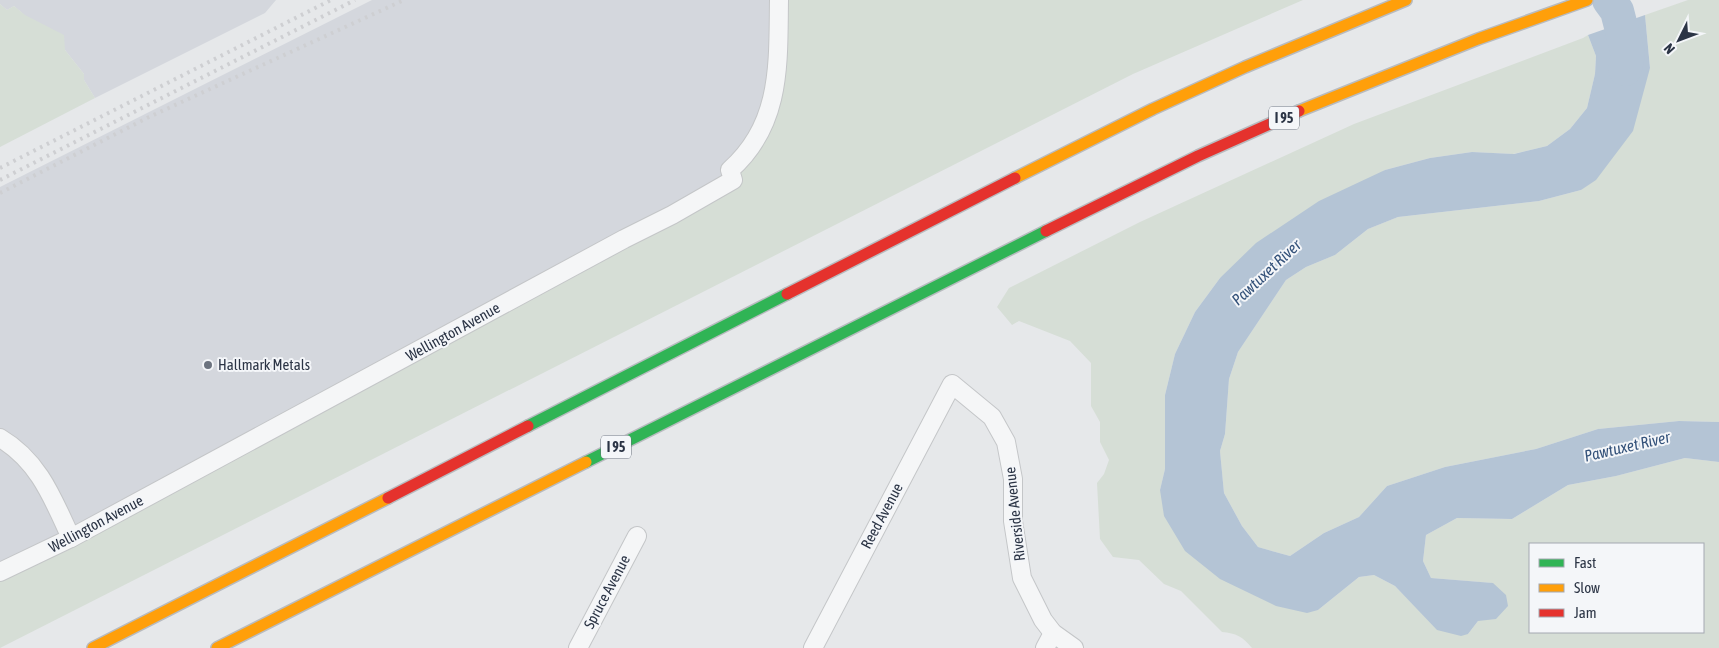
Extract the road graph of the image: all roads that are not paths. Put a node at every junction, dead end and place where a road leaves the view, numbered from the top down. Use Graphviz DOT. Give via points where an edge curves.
graph roads {
  1 [pos="778,0"];
  2 [pos="1406,0"];
  3 [pos="1587,0"];
  4 [pos="952,384"];
  5 [pos="0,438"];
  6 [pos="637,536"];
  7 [pos="71,538"];
  8 [pos="0,572"];
  9 [pos="1049,640"];
  10 [pos="93,648"];
  11 [pos="217,648"];
  12 [pos="578,648"];
  13 [pos="813,648"];
  14 [pos="1074,648"];
  1 -- 7 [label="street, Wellington Avenue" via="775,92 768,115 751,147 730,170 733,180"];
  2 -- 10 [label="highway" via="1245,67 1061,154"];
  3 -- 11 [label="highway, I 95" via="1384,76 1198,156"];
  4 -- 9 [label="street, Riverside Avenue" via="992,417 1006,442 1013,479 1013,521 1022,578"];
  4 -- 13 [label="street, Reed Avenue"];
  5 -- 7 [label="street" via="30,462 48,488"];
  6 -- 12 [label="street, Spruce Avenue"];
  7 -- 8 [label="street, Wellington Avenue"];
  9 -- 14 [label="street, Riverside Avenue"];
}
